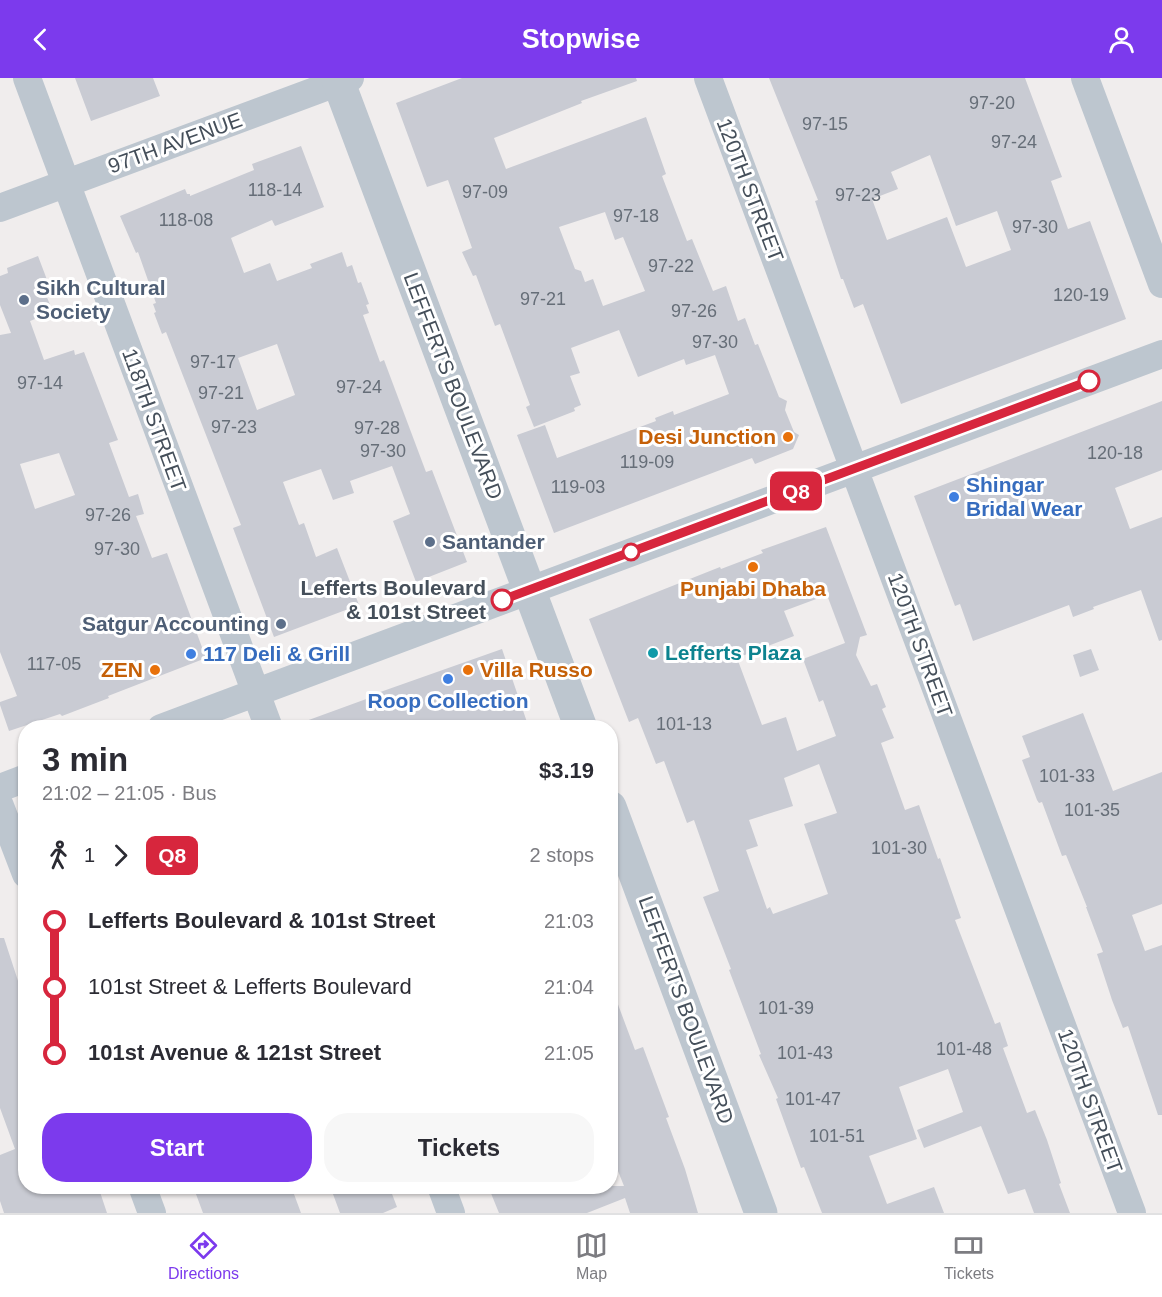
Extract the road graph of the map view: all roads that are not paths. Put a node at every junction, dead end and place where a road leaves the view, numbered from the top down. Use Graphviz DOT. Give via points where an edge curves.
graph roads {
  1 [pos="27,78"];
  2 [pos="708,78"];
  3 [pos="1085,78"];
  4 [pos="342,79"];
  5 [pos="66,184"];
  6 [pos="0,208"];
  7 [pos="1162,284"];
  8 [pos="1162,354"];
  9 [pos="854,469"];
  10 [pos="530,590"];
  11 [pos="256,692"];
  12 [pos="182,720"];
  13 [pos="266,720"];
  14 [pos="578,720"];
  15 [pos="18,781"];
  16 [pos="0,788"];
  17 [pos="0,806"];
  18 [pos="618,829"];
  19 [pos="18,853"];
  20 [pos="145,1194"];
  21 [pos="444,1194"];
  22 [pos="152,1213"];
  23 [pos="450,1213"];
  24 [pos="761,1213"];
  25 [pos="1132,1213"];
  1 -- 5 [label="street, 118TH STREET"];
  2 -- 9 [label="street, 120TH STREET"];
  3 -- 7 [label="street"];
  4 -- 5 [label="street, 97TH AVENUE"];
  4 -- 10 [label="street, LEFFERTS BOULEVARD"];
  5 -- 6 [label="street, 97TH AVENUE"];
  5 -- 11 [label="street, 118TH STREET"];
  8 -- 9 [label="street"];
  9 -- 10 [label="street"];
  9 -- 25 [label="street, 120TH STREET"];
  10 -- 11 [label="street"];
  10 -- 14 [label="street, LEFFERTS BOULEVARD"];
  11 -- 12 [label="street"];
  11 -- 13 [label="street, 118TH STREET"];
  15 -- 16 [label="street"];
  17 -- 19 [label="street"];
  18 -- 24 [label="street, LEFFERTS BOULEVARD"];
  20 -- 22 [label="street"];
  21 -- 23 [label="street"];
}
